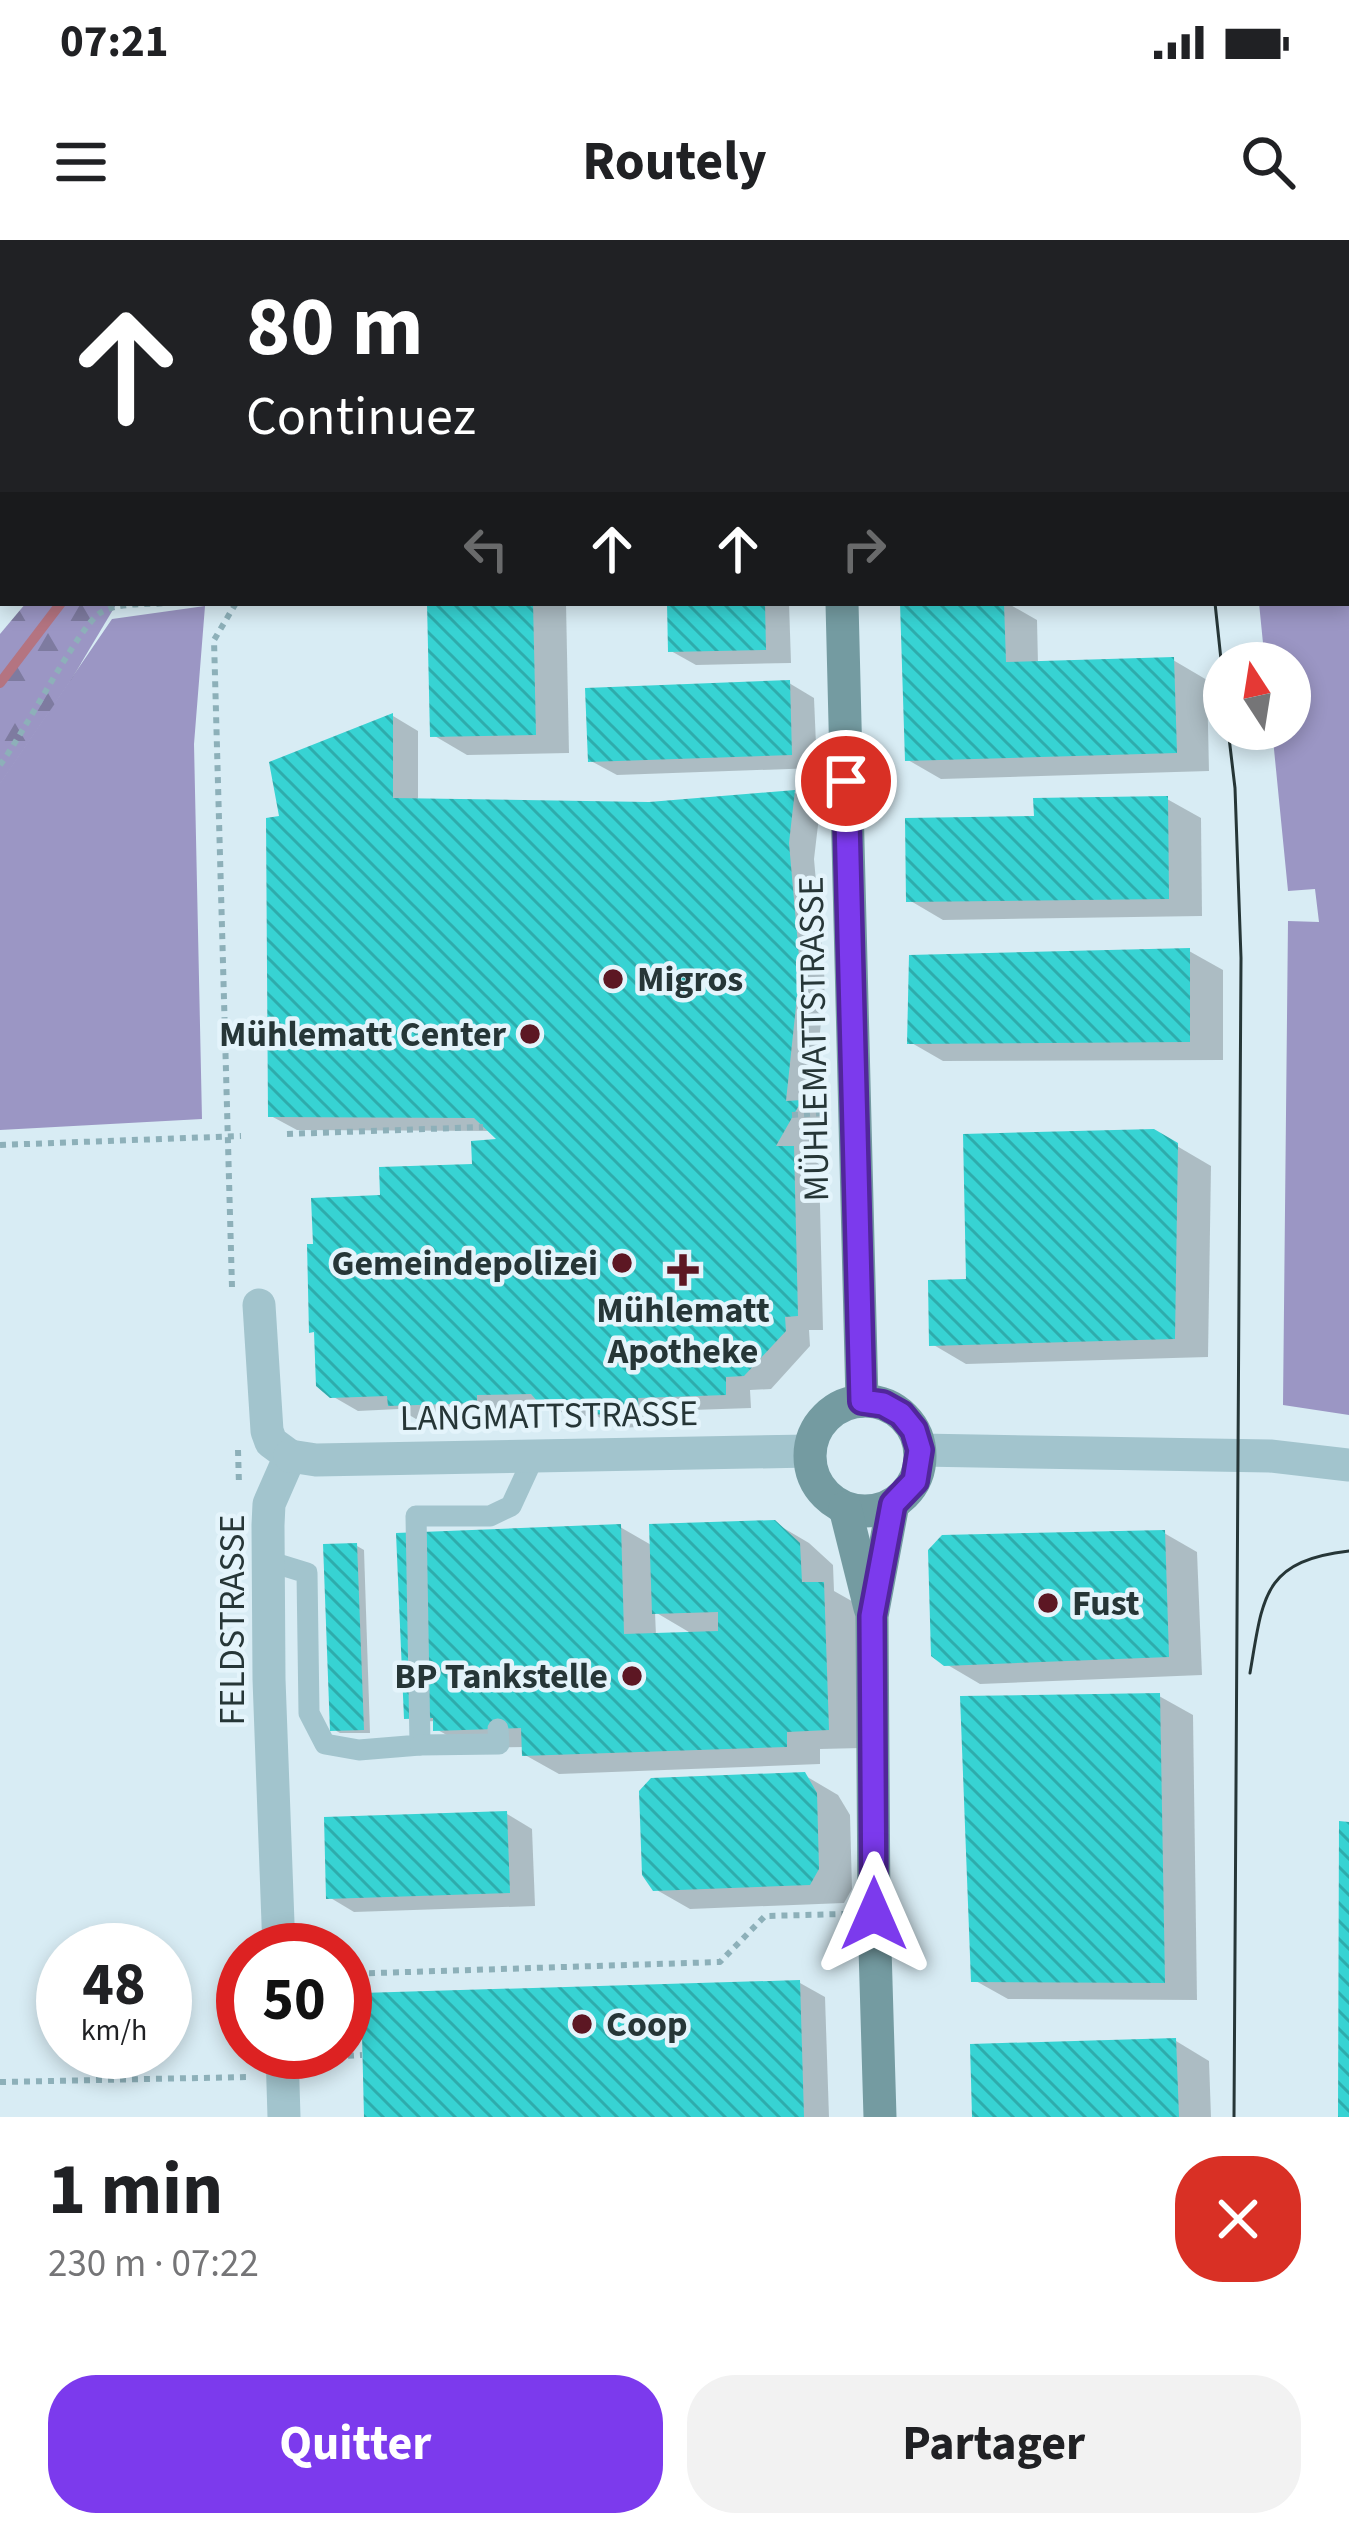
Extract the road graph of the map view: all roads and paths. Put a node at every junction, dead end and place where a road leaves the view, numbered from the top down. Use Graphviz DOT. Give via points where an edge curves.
graph roads {
  1 [pos="128,606"];
  2 [pos="234,606"];
  3 [pos="842,606"];
  4 [pos="0,765"];
  5 [pos="830,1112"];
  6 [pos="792,1115"];
  7 [pos="483,1127"];
  8 [pos="287,1134"];
  9 [pos="241,1136"];
  10 [pos="227,1137"];
  11 [pos="0,1145"];
  12 [pos="246,1304"];
  13 [pos="862,1401"];
  14 [pos="237,1442"];
  15 [pos="920,1450"];
  16 [pos="810,1451"];
  17 [pos="535,1454"];
  18 [pos="290,1456"];
  19 [pos="1349,1465"];
  20 [pos="239,1488"];
  21 [pos="893,1504"];
  22 [pos="845,1508"];
  23 [pos="268,1561"];
  24 [pos="872,1616"];
  25 [pos="498,1729"];
  26 [pos="420,1745"];
  27 [pos="874,1914"];
  28 [pos="278,1923"];
  29 [pos="372,1973"];
  30 [pos="216,2068"];
  31 [pos="283,2079"];
  32 [pos="0,2082"];
  33 [pos="284,2117"];
  34 [pos="880,2117"];
  1 -- 4 [label="path" via="90,620"];
  2 -- 10 [label="path" via="214,640"];
  3 -- 13 [label="main road, MÜHLEMATTSTRASSE"];
  5 -- 6 [label="path"];
  7 -- 8 [label="path"];
  9 -- 10 [label="path"];
  10 -- 11 [label="path"];
  10 -- 12 [label="path"];
  12 -- 18 [label="street" via="267,1431"];
  13 -- 15 [label="main road" via="901,1414"];
  13 -- 16 [label="main road" via="822,1422"];
  14 -- 20 [label="path"];
  15 -- 19 [label="street" via="1270,1456"];
  15 -- 21 [label="main road" via="915,1481"];
  16 -- 17 [label="street, LANGMATTSTRASSE"];
  16 -- 22 [label="main road" via="818,1486"];
  17 -- 18 [label="street, LANGMATTSTRASSE"];
  17 -- 26 [label="lane" via="511,1506 490,1522 416,1516"];
  18 -- 23 [label="street, FELDSTRASSE" via="269,1504"];
  21 -- 22 [label="main road"];
  21 -- 24 [label="main road"];
  22 -- 24 [label="main road"];
  23 -- 26 [label="lane" via="307,1573 309,1713 325,1744"];
  23 -- 28 [label="street, FELDSTRASSE"];
  24 -- 27 [label="main road"];
  25 -- 26 [label="lane" via="499,1744"];
  27 -- 29 [label="path" via="765,1916 720,1962"];
  27 -- 34 [label="main road"];
  30 -- 32 [label="path"];
  31 -- 33 [label="street"];
}
